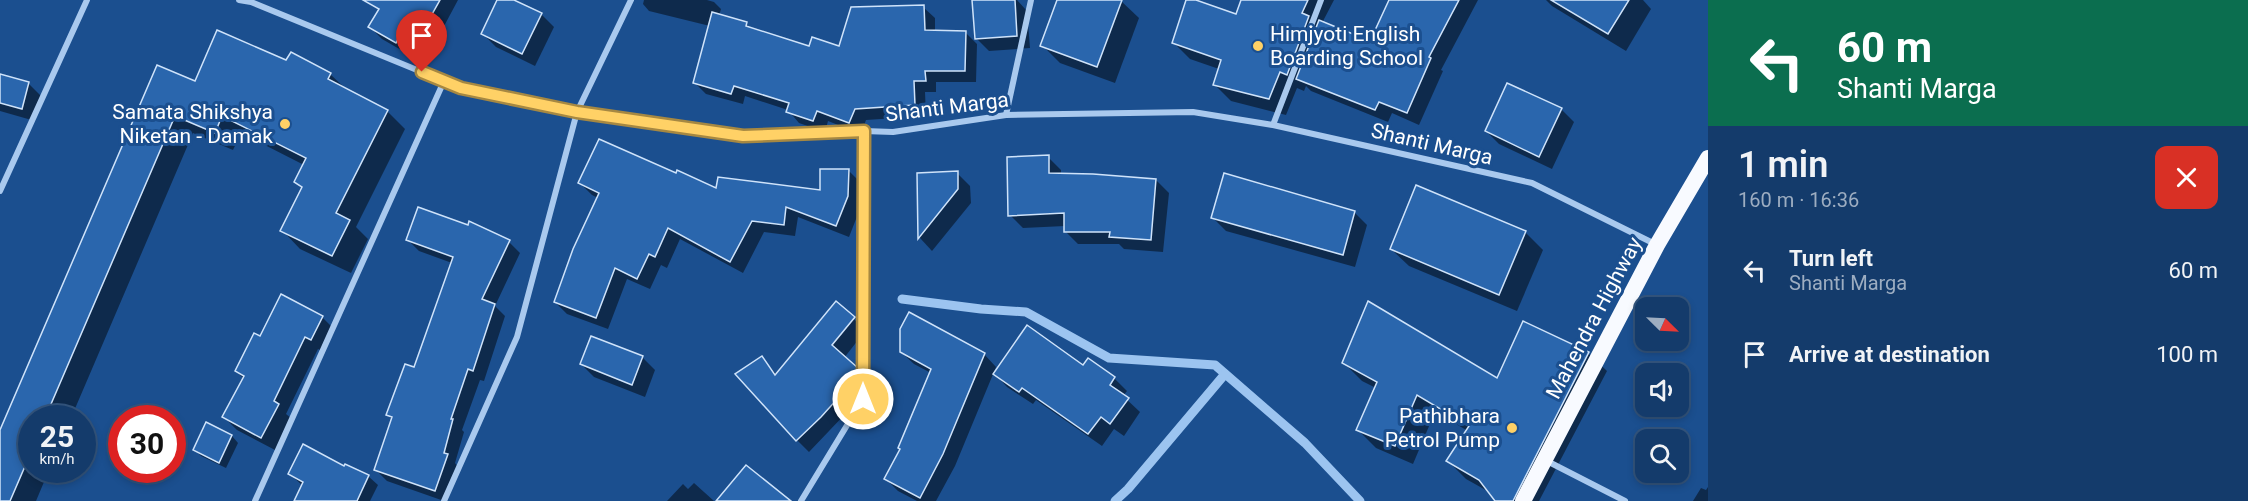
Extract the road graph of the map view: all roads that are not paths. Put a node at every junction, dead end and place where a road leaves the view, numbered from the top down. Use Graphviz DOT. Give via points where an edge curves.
graph roads {
  1 [pos="87,0"];
  2 [pos="239,0"];
  3 [pos="631,0"];
  4 [pos="1031,0"];
  5 [pos="1321,0"];
  6 [pos="444,81"];
  7 [pos="577,112"];
  8 [pos="1006,115"];
  9 [pos="1273,125"];
  10 [pos="864,131"];
  11 [pos="1708,158"];
  12 [pos="0,191"];
  13 [pos="1657,245"];
  14 [pos="1545,460"];
  15 [pos="255,501"];
  16 [pos="444,501"];
  17 [pos="801,501"];
  18 [pos="1523,501"];
  19 [pos="1625,501"];
  1 -- 12 [label="street"];
  2 -- 6 [label="street, Shanti Marga"];
  3 -- 7 [label="street"];
  4 -- 8 [label="street"];
  5 -- 9 [label="street"];
  6 -- 7 [label="street, Shanti Marga"];
  6 -- 15 [label="street"];
  7 -- 10 [label="street, Shanti Marga" via="743,136"];
  7 -- 16 [label="street" via="518,337"];
  8 -- 9 [label="street, Shanti Marga" via="1193,112"];
  8 -- 10 [label="street, Shanti Marga" via="893,132"];
  9 -- 13 [label="street, Shanti Marga" via="1532,183"];
  10 -- 17 [label="street" via="863,399"];
  11 -- 13 [label="highway, Mahendra Highway"];
  13 -- 14 [label="highway, Mahendra Highway"];
  14 -- 18 [label="highway, Mahendra Highway"];
  14 -- 19 [label="street"];
}
